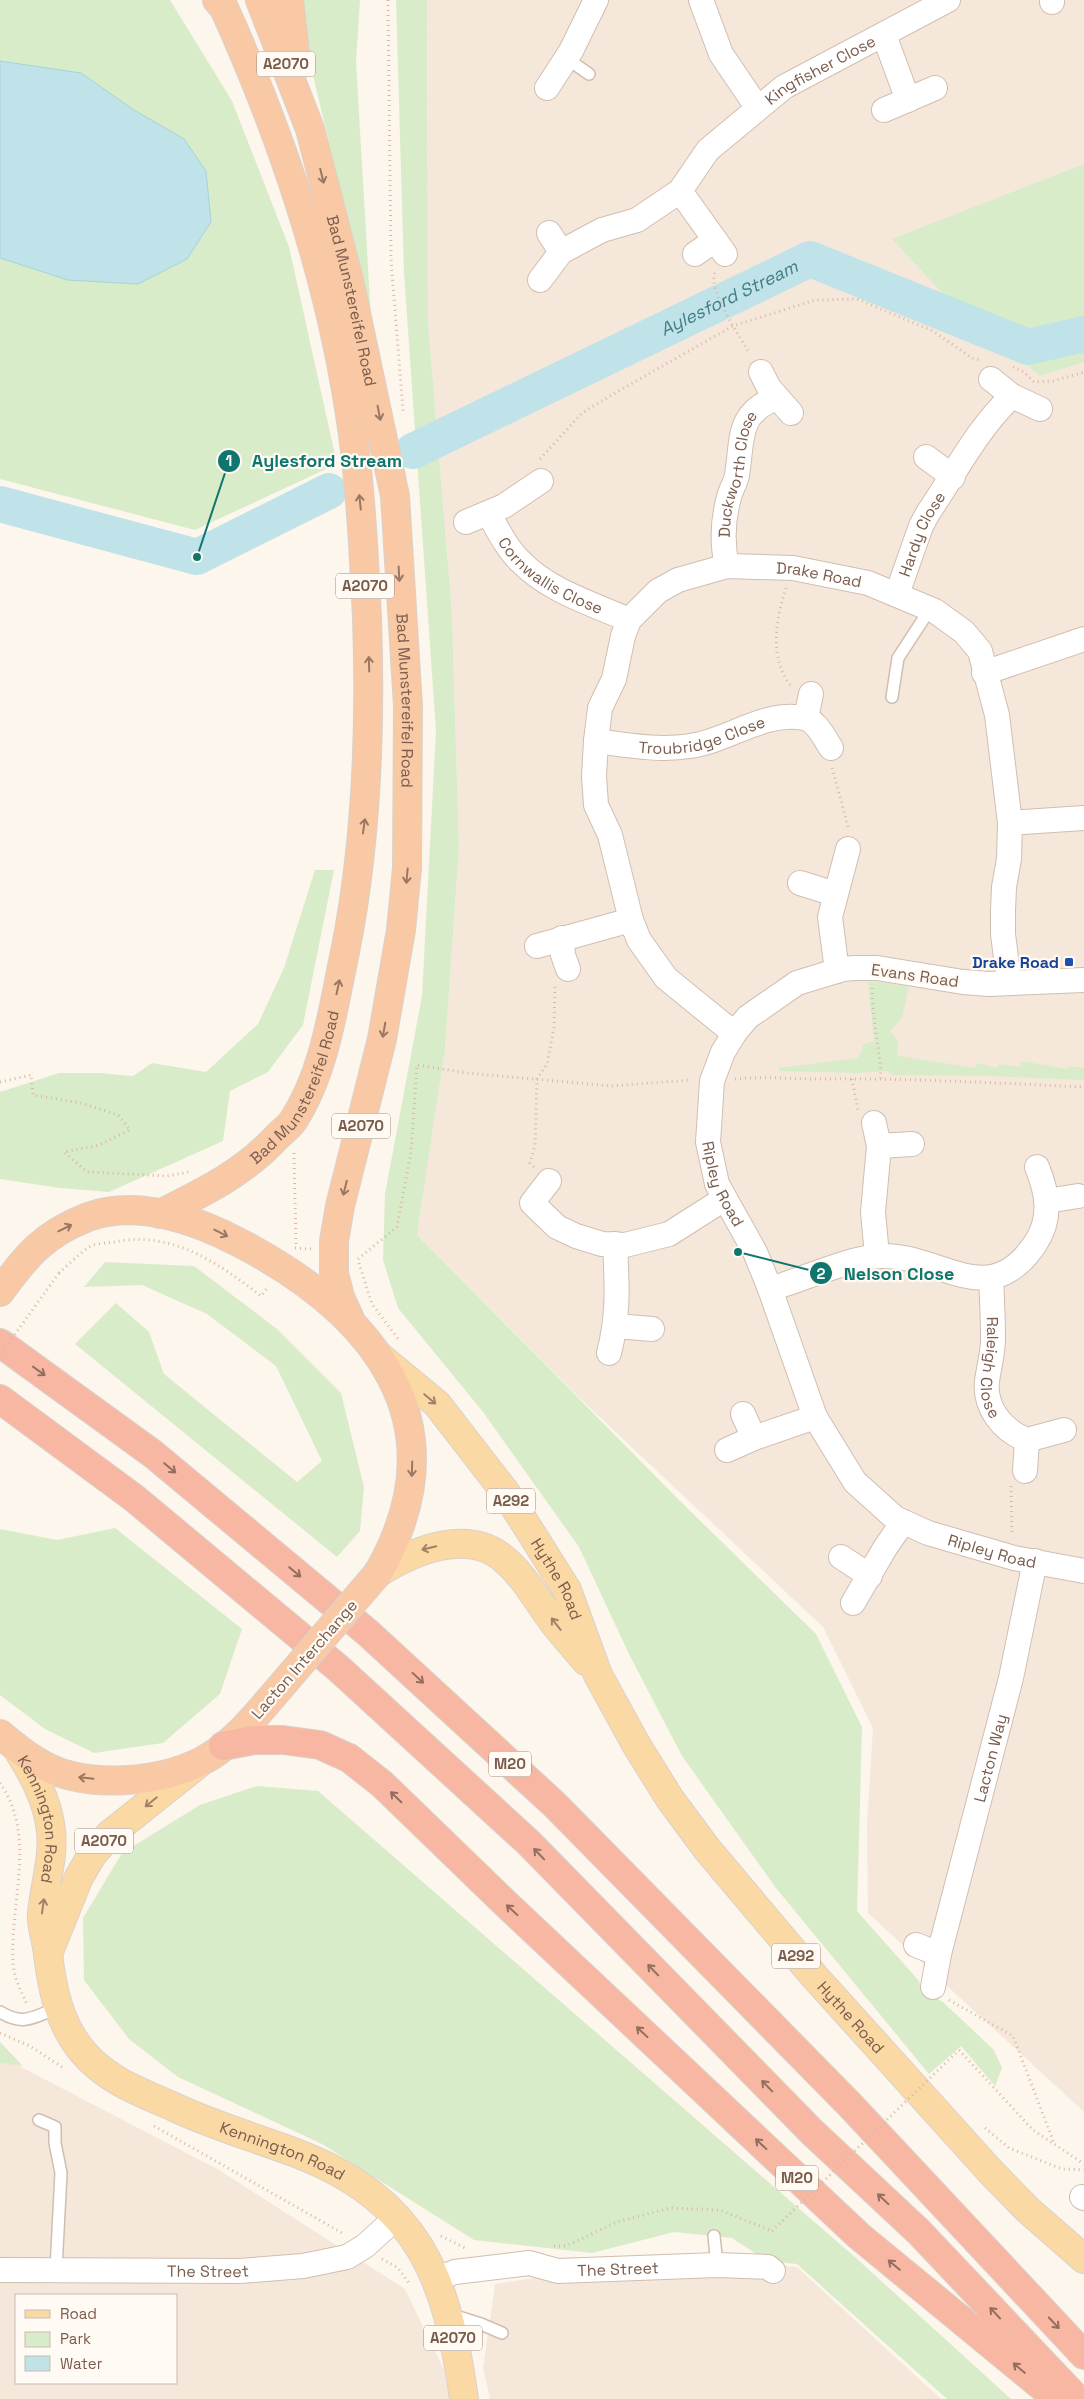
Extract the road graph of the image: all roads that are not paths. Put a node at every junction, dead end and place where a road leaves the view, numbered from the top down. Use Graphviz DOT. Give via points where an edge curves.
graph roads {
  1 [pos="217,0"];
  2 [pos="260,0"];
  3 [pos="289,0"];
  4 [pos="596,0"];
  5 [pos="701,0"];
  6 [pos="948,0"];
  7 [pos="884,35"];
  8 [pos="566,58"];
  9 [pos="589,74"];
  10 [pos="547,88"];
  11 [pos="935,88"];
  12 [pos="908,100"];
  13 [pos="757,107"];
  14 [pos="884,110"];
  15 [pos="310,129"];
  16 [pos="680,191"];
  17 [pos="549,233"];
  18 [pos="561,252"];
  19 [pos="695,254"];
  20 [pos="540,280"];
  21 [pos="993,369"];
  22 [pos="761,372"];
  23 [pos="1012,396"];
  24 [pos="1040,409"];
  25 [pos="926,457"];
  26 [pos="953,478"];
  27 [pos="541,481"];
  28 [pos="489,514"];
  29 [pos="466,522"];
  30 [pos="727,566"];
  31 [pos="897,594"];
  32 [pos="930,609"];
  33 [pos="629,620"];
  34 [pos="1084,639"];
  35 [pos="984,673"];
  36 [pos="892,697"];
  37 [pos="596,742"];
  38 [pos="831,748"];
  39 [pos="1084,818"];
  40 [pos="1010,823"];
  41 [pos="848,849"];
  42 [pos="800,883"];
  43 [pos="835,894"];
  44 [pos="631,920"];
  45 [pos="537,946"];
  46 [pos="836,971"];
  47 [pos="1084,980"];
  48 [pos="1009,982"];
  49 [pos="736,1031"];
  50 [pos="874,1123"];
  51 [pos="912,1144"];
  52 [pos="879,1146"];
  53 [pos="1037,1168"];
  54 [pos="549,1181"];
  55 [pos="1078,1196"];
  56 [pos="724,1199"];
  57 [pos="1047,1201"];
  58 [pos="160,1214"];
  59 [pos="616,1244"];
  60 [pos="877,1256"];
  61 [pos="991,1278"];
  62 [pos="770,1289"];
  63 [pos="0,1292"];
  64 [pos="350,1319"];
  65 [pos="616,1326"];
  66 [pos="652,1329"];
  67 [pos="0,1343"];
  68 [pos="390,1350"];
  69 [pos="609,1353"];
  70 [pos="0,1399"];
  71 [pos="743,1414"];
  72 [pos="815,1418"];
  73 [pos="1064,1430"];
  74 [pos="754,1438"];
  75 [pos="1027,1440"];
  76 [pos="726,1450"];
  77 [pos="1025,1471"];
  78 [pos="903,1522"];
  79 [pos="841,1557"];
  80 [pos="1024,1560"];
  81 [pos="1084,1571"];
  82 [pos="378,1573"];
  83 [pos="870,1576"];
  84 [pos="853,1603"];
  85 [pos="598,1675"];
  86 [pos="8,1740"];
  87 [pos="212,1753"];
  88 [pos="916,1945"];
  89 [pos="48,1954"];
  90 [pos="939,1954"];
  91 [pos="933,1988"];
  92 [pos="0,2012"];
  93 [pos="46,2012"];
  94 [pos="39,2120"];
  95 [pos="398,2216"];
  96 [pos="714,2236"];
  97 [pos="1084,2260"];
  98 [pos="717,2265"];
  99 [pos="0,2270"];
  100 [pos="56,2270"];
  101 [pos="773,2271"];
  102 [pos="436,2279"];
  103 [pos="447,2314"];
  104 [pos="502,2334"];
  105 [pos="1084,2355"];
  106 [pos="464,2399"];
  107 [pos="1057,2399"];
  108 [pos="1077,2399"];
  58 -- 1 [label="highway, Bad Munstereifel Road / A2070, one-way" via="248,1166 292,1123 309,1090 328,1033 354,898 366,812 369,677 363,524 342,371 298,197 252,71 224,8"];
  2 -- 15 [label="highway, Bad Munstereifel Road / A2070"];
  3 -- 15 [label="highway" via="292,35"];
  4 -- 8 [label="street"];
  5 -- 13 [label="street, Kingfisher Close" via="722,54"];
  6 -- 7 [label="street, Kingfisher Close"];
  7 -- 12 [label="street, Kingfisher Close"];
  7 -- 13 [label="street, Kingfisher Close" via="784,87"];
  8 -- 9 [label="lane"];
  8 -- 10 [label="street"];
  11 -- 12 [label="street"];
  12 -- 14 [label="street"];
  13 -- 16 [label="street, Kingfisher Close" via="708,150"];
  15 -- 64 [label="highway, Bad Munstereifel Road / A2070, one-way" via="351,290 396,496 408,706 408,868 401,930 382,1039 334,1241 334,1273"];
  16 -- 18 [label="street, Kingfisher Close" via="637,220 602,230"];
  16 -- 19 [label="street" via="720,247"];
  17 -- 18 [label="street"];
  18 -- 20 [label="street, Kingfisher Close"];
  21 -- 23 [label="street"];
  22 -- 30 [label="street, Duckworth Close" via="784,406 763,404 751,413 740,437 737,476 724,525"];
  23 -- 24 [label="street"];
  23 -- 26 [label="street, Hardy Close" via="994,412"];
  25 -- 26 [label="street, Hardy Close"];
  26 -- 31 [label="street, Hardy Close" via="921,526"];
  27 -- 28 [label="street, Cornwallis Close"];
  28 -- 29 [label="street, Cornwallis Close"];
  28 -- 33 [label="street, Cornwallis Close" via="520,562 537,577"];
  30 -- 31 [label="street, Drake Road" via="793,568 868,583"];
  30 -- 33 [label="street, Drake Road" via="678,580 658,591"];
  31 -- 32 [label="street, Drake Road"];
  32 -- 35 [label="street, Drake Road" via="964,632 980,652"];
  32 -- 36 [label="lane" via="898,658"];
  33 -- 37 [label="street, Drake Road" via="614,679 600,708"];
  34 -- 35 [label="street"];
  35 -- 40 [label="street, Drake Road" via="997,715"];
  37 -- 38 [label="street, Troubridge Close" via="663,748 691,746 783,717 809,703 816,726"];
  37 -- 44 [label="street, Drake Road" via="596,804 610,835"];
  39 -- 40 [label="street"];
  40 -- 48 [label="street, Drake Road" via="1003,911"];
  41 -- 43 [label="street"];
  42 -- 43 [label="street"];
  43 -- 46 [label="street" via="830,916"];
  44 -- 45 [label="street" via="564,954"];
  44 -- 49 [label="street, Drake Road" via="652,960 666,978 725,1026"];
  46 -- 48 [label="street, Evans Road" via="877,968 963,982"];
  46 -- 49 [label="street, Evans Road" via="790,986 748,1016"];
  47 -- 48 [label="street, Evans Road"];
  49 -- 56 [label="street, Ripley Road" via="723,1052 712,1081 708,1142 711,1163"];
  50 -- 52 [label="street"];
  51 -- 52 [label="street"];
  52 -- 60 [label="street" via="873,1212"];
  53 -- 57 [label="street"];
  54 -- 59 [label="street" via="532,1204 557,1226 588,1240"];
  55 -- 57 [label="street"];
  56 -- 59 [label="street" via="669,1234 651,1240"];
  56 -- 62 [label="street, Ripley Road" via="755,1252"];
  57 -- 61 [label="street" via="1044,1224 1028,1254 1012,1270"];
  63 -- 58 [label="highway, one-way" via="26,1256 57,1232 89,1217 124,1210"];
  58 -- 64 [label="highway, one-way" via="188,1220 290,1257"];
  59 -- 65 [label="street"];
  60 -- 61 [label="street" via="912,1259 972,1279"];
  60 -- 62 [label="street"];
  61 -- 75 [label="street, Raleigh Close" via="993,1341 986,1384 988,1402 1007,1429"];
  62 -- 72 [label="street, Ripley Road"];
  64 -- 68 [label="highway, Lacton Interchange"];
  65 -- 66 [label="street"];
  65 -- 69 [label="street"];
  67 -- 105 [label="highway, M20, one-way" via="153,1454 360,1626 555,1805 850,2105"];
  68 -- 82 [label="highway, Lacton Interchange, one-way" via="413,1454 412,1482 393,1543"];
  68 -- 85 [label="main road, Hythe Road / A292, one-way" via="506,1493 567,1590"];
  108 -- 70 [label="highway, M20, one-way" via="919,2232 812,2132 522,1836 322,1656 134,1498"];
  71 -- 74 [label="street"];
  72 -- 74 [label="street"];
  72 -- 78 [label="street, Ripley Road" via="855,1482"];
  73 -- 75 [label="street"];
  74 -- 76 [label="street"];
  75 -- 77 [label="street"];
  78 -- 80 [label="street, Ripley Road" via="962,1544"];
  78 -- 83 [label="street" via="884,1548"];
  79 -- 83 [label="street"];
  80 -- 81 [label="street, Ripley Road"];
  80 -- 90 [label="street, Lacton Way" via="1034,1574 1011,1678"];
  85 -- 82 [label="main road, Hythe Road / A292, one-way" via="555,1624 522,1577 504,1558 485,1548 441,1545 400,1559"];
  82 -- 87 [label="highway, Lacton Interchange, bridge" via="244,1729"];
  83 -- 84 [label="street"];
  85 -- 97 [label="main road, Hythe Road / A292" via="670,1799 753,1905 990,2171"];
  87 -- 86 [label="highway, Lacton Interchange, one-way" via="159,1776 122,1781 79,1777 44,1766"];
  89 -- 86 [label="main road, Kennington Road / A2070, one-way" via="42,1917 51,1831 40,1789"];
  87 -- 89 [label="main road, Kennington Road / A2070, one-way" via="109,1835 92,1855"];
  107 -- 87 [label="highway, M20, one-way" via="859,2236 382,1784 349,1758 320,1745 283,1740 254,1740"];
  88 -- 90 [label="street"];
  89 -- 93 [label="main road, Kennington Road / A2070" via="50,1976"];
  90 -- 91 [label="street, Lacton Way"];
  92 -- 93 [label="lane" via="25,2021"];
  93 -- 95 [label="main road, Kennington Road / A2070" via="82,2052 121,2084 208,2123 327,2167 369,2191"];
  94 -- 100 [label="lane" via="55,2127 61,2173"];
  95 -- 100 [label="street, The Street" via="365,2246 347,2257 324,2263 249,2270"];
  95 -- 102 [label="main road, Kennington Road / A2070" via="422,2247"];
  96 -- 98 [label="lane"];
  98 -- 101 [label="street, The Street" via="768,2267"];
  98 -- 102 [label="street, The Street" via="558,2271 529,2263 454,2272"];
  99 -- 100 [label="street, The Street"];
  102 -- 103 [label="main road, Kennington Road / A2070"];
  103 -- 104 [label="lane"];
  103 -- 106 [label="main road, Kennington Road / A2070"];
}
